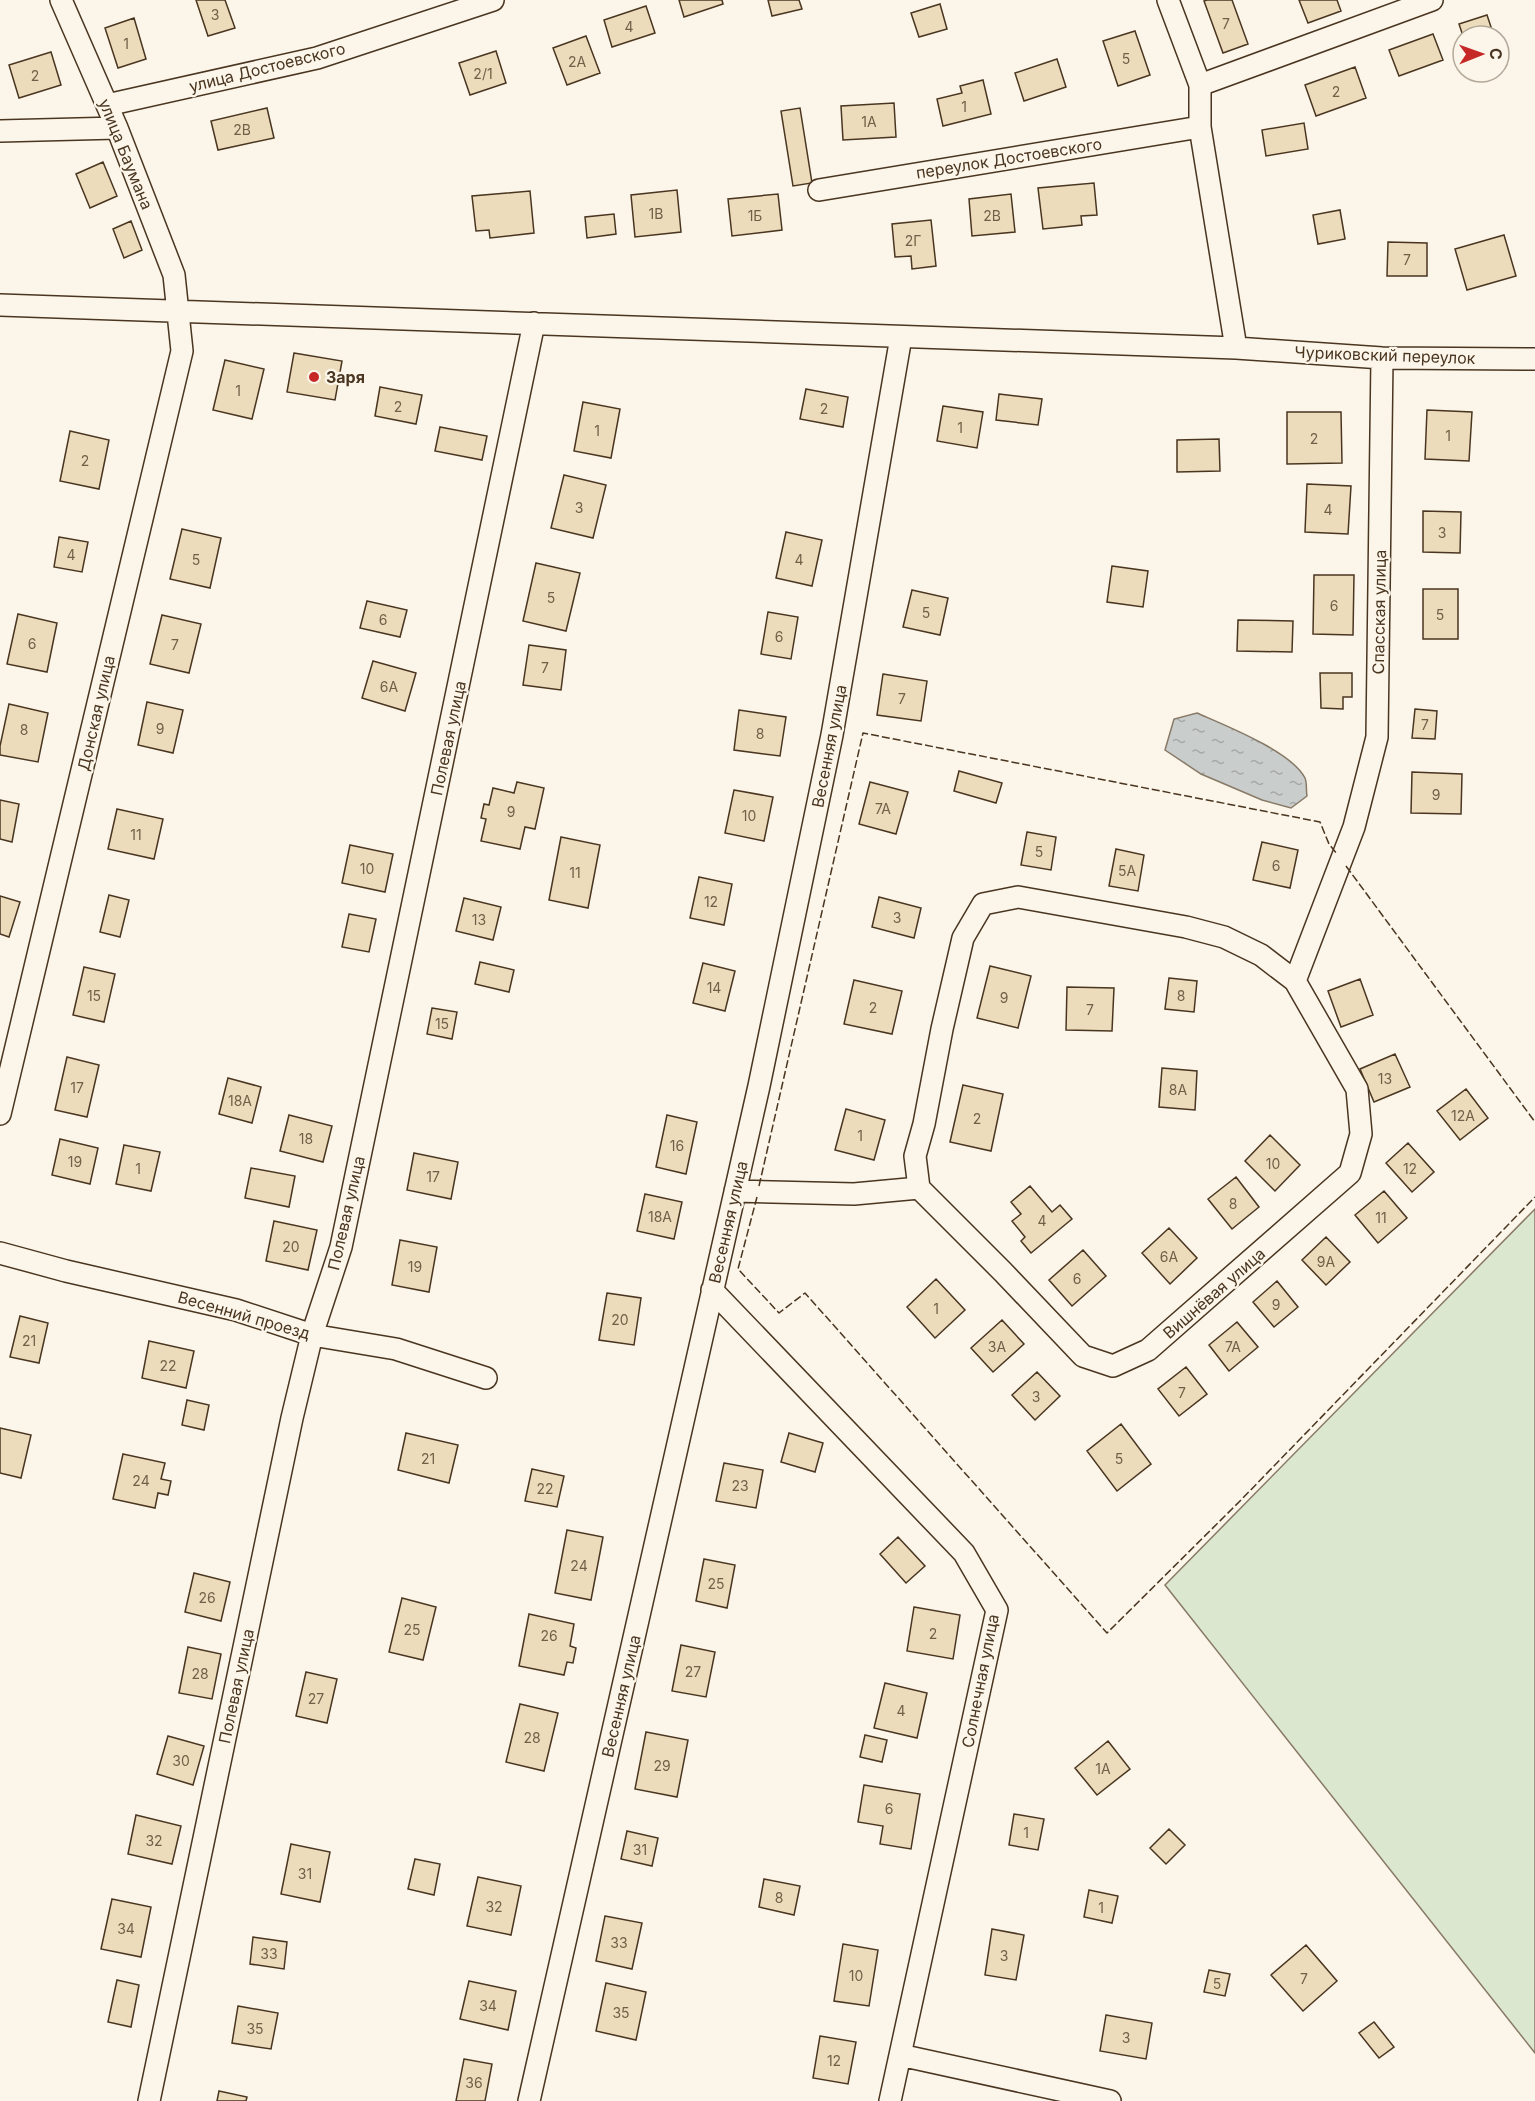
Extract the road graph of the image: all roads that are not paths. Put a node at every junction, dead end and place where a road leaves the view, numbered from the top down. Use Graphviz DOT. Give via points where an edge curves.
graph roads {
  1 [pos="61,0"];
  2 [pos="493,0"];
  3 [pos="1168,0"];
  4 [pos="1432,0"];
  5 [pos="1200,85"];
  6 [pos="107,105"];
  7 [pos="1200,127"];
  8 [pos="117,128"];
  9 [pos="0,130"];
  10 [pos="819,190"];
  11 [pos="0,305"];
  12 [pos="179,311"];
  13 [pos="534,323"];
  14 [pos="901,337"];
  15 [pos="1236,348"];
  16 [pos="1382,358"];
  17 [pos="1535,359"];
  18 [pos="1295,981"];
  19 [pos="0,1114"];
  20 [pos="919,1188"];
  21 [pos="735,1191"];
  22 [pos="0,1253"];
  23 [pos="712,1290"];
  24 [pos="312,1335"];
  25 [pos="486,1378"];
  26 [pos="900,2055"];
  27 [pos="149,2101"];
  28 [pos="529,2101"];
  29 [pos="890,2101"];
  30 [pos="1110,2101"];
  1 -- 6 [label="street, улица Баумана"];
  2 -- 6 [label="street, улица Достоевского" via="317,58"];
  3 -- 5 [label="street"];
  4 -- 5 [label="street"];
  5 -- 7 [label="street"];
  6 -- 8 [label="street, улица Баумана"];
  7 -- 10 [label="street, переулок Достоевского"];
  7 -- 15 [label="street"];
  8 -- 9 [label="street"];
  8 -- 12 [label="street, улица Баумана" via="174,274"];
  11 -- 12 [label="street, Чуриковский переулок"];
  12 -- 13 [label="street, Чуриковский переулок"];
  12 -- 19 [label="street, Донская улица" via="182,351"];
  13 -- 14 [label="street, Чуриковский переулок"];
  13 -- 24 [label="street, Полевая улица" via="341,1247"];
  14 -- 15 [label="street, Чуриковский переулок"];
  14 -- 21 [label="street, Весенняя улица" via="832,735"];
  15 -- 16 [label="street, Чуриковский переулок"];
  16 -- 17 [label="street, Чуриковский переулок"];
  16 -- 18 [label="street, Спасская улица" via="1377,737 1354,827"];
  18 -- 20 [label="street" via="1261,955 1224,937 1186,927 1018,897 983,904 963,938 915,1156"];
  18 -- 20 [label="street, Вишнёвая улица" via="1357,1089 1361,1134 1350,1173 1148,1350 1113,1366 1083,1356"];
  20 -- 21 [label="street" via="854,1194"];
  21 -- 23 [label="street, Весенняя улица"];
  22 -- 24 [label="street, Весенний проезд" via="236,1310"];
  23 -- 26 [label="street, Солнечная улица" via="964,1553 997,1610"];
  23 -- 28 [label="street, Весенняя улица"];
  24 -- 25 [label="street, Весенний проезд" via="396,1349"];
  24 -- 27 [label="street, Полевая улица"];
  26 -- 29 [label="street, Солнечная улица"];
  26 -- 30 [label="street"];
}
